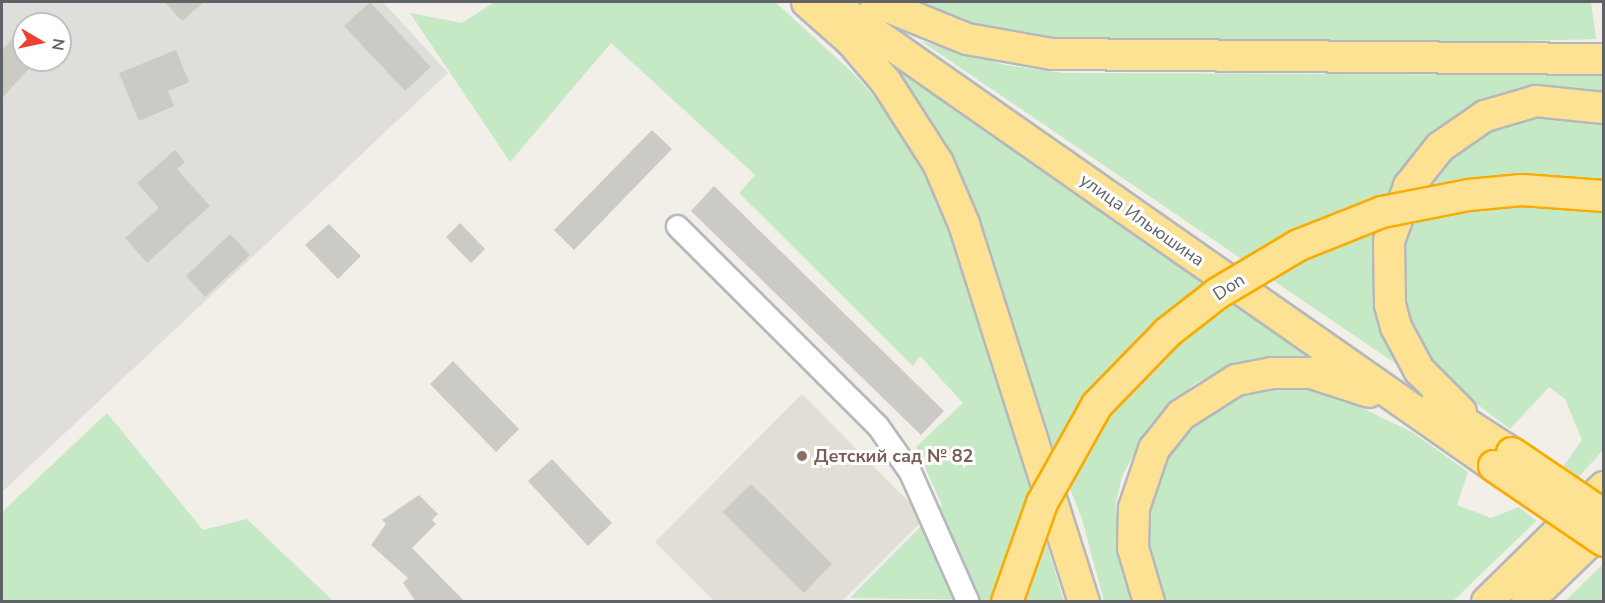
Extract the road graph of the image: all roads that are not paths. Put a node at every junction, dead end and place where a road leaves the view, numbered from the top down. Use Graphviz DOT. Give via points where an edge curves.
graph roads {
  1 [pos="807,2"];
  2 [pos="830,2"];
  3 [pos="847,2"];
  4 [pos="876,2"];
  5 [pos="1604,59"];
  6 [pos="1604,108"];
  7 [pos="1604,196"];
  8 [pos="677,226"];
  9 [pos="1421,417"];
  10 [pos="1486,434"];
  11 [pos="1503,459"];
  12 [pos="1604,487"];
  13 [pos="1596,527"];
  14 [pos="968,602"];
  15 [pos="1007,602"];
  16 [pos="1084,602"];
  17 [pos="1149,602"];
  18 [pos="1475,602"];
  19 [pos="1487,602"];
  20 [pos="1527,602"];
  21 [pos="1544,602"];
  1 -- 16 [label="highway" via="852,42 886,82 938,163 964,224"];
  2 -- 9 [label="highway, улица Ильюшина"];
  3 -- 10 [label="highway, улица Ильюшина" via="1325,333"];
  4 -- 5 [label="highway" via="967,39 1052,54"];
  6 -- 10 [label="highway" via="1536,102 1508,107 1462,129 1421,168 1391,229 1386,284 1396,327 1432,385"];
  7 -- 15 [label="highway, Don, bridge" via="1522,190 1469,195 1382,212 1299,244 1218,293 1168,332 1097,405 1042,503"];
  8 -- 14 [label="street" via="877,425 910,472"];
  9 -- 11 [label="highway, улица Ильюшина"];
  9 -- 17 [label="highway" via="1342,380 1311,373 1244,378 1198,401 1167,429 1139,488 1133,548"];
  10 -- 11 [label="highway, улица Ильюшина"];
  11 -- 13 [label="highway, улица Ильюшина, bridge"];
  12 -- 13 [label="highway"];
  13 -- 18 [label="highway"];
  13 -- 19 [label="highway"];
  13 -- 20 [label="highway"];
  13 -- 21 [label="highway"];
}
